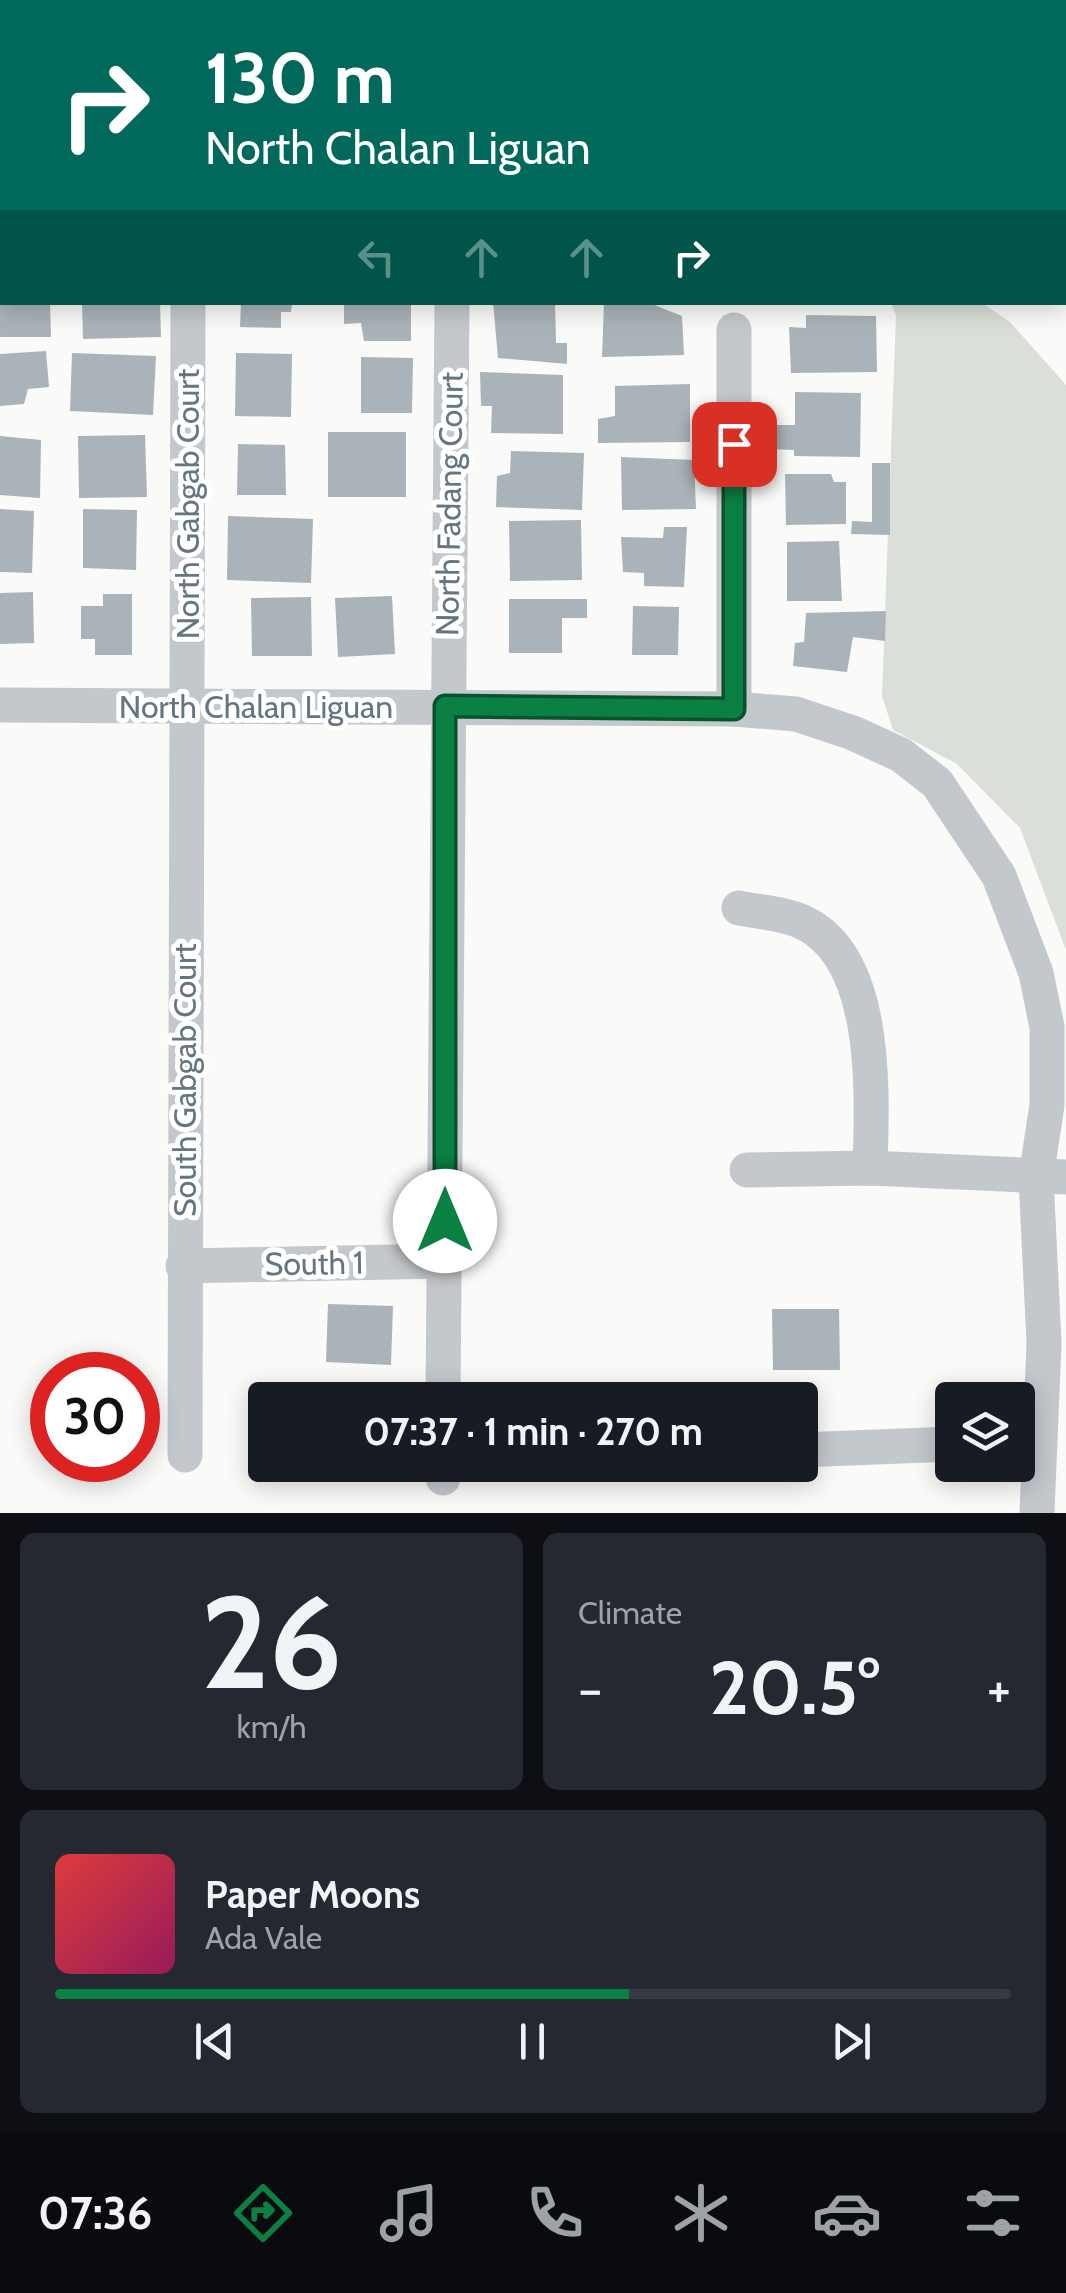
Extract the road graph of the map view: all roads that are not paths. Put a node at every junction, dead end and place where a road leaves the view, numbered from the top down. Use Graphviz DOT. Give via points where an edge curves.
graph roads {
  1 [pos="188,305"];
  2 [pos="452,305"];
  3 [pos="734,330"];
  4 [pos="0,705"];
  5 [pos="186,706"];
  6 [pos="445,706"];
  7 [pos="734,709"];
  8 [pos="739,908"];
  9 [pos="1056,1023"];
  10 [pos="870,1168"];
  11 [pos="748,1170"];
  12 [pos="1051,1177"];
  13 [pos="444,1260"];
  14 [pos="183,1266"];
  15 [pos="443,1382"];
  16 [pos="1040,1440"];
  17 [pos="935,1445"];
  18 [pos="818,1449"];
  19 [pos="185,1454"];
  20 [pos="1038,1513"];
  1 -- 5 [label="street, North Gabgab Court"];
  2 -- 6 [label="street, North Fadang Court"];
  3 -- 7 [label="street"];
  4 -- 5 [label="street, North Chalan Liguan"];
  5 -- 6 [label="street, North Chalan Liguan"];
  5 -- 14 [label="street, South Gabgab Court"];
  6 -- 7 [label="street, North Chalan Liguan"];
  6 -- 13 [label="street, North Fadang Court"];
  7 -- 9 [label="street, North Chalan Liguan" via="796,714 853,733 901,755 936,783 999,876"];
  8 -- 10 [label="street" via="802,921 846,956 866,1035"];
  9 -- 12 [label="street, North Chalan Liguan" via="1047,1105"];
  10 -- 11 [label="street"];
  10 -- 12 [label="street"];
  12 -- 16 [label="street, North Chalan Liguan"];
  13 -- 14 [label="street, South 1"];
  13 -- 15 [label="street, North Fadang Court"];
  14 -- 19 [label="street, South Gabgab Court"];
  16 -- 20 [label="street, North Chalan Liguan"];
  17 -- 18 [label="street"];
}
